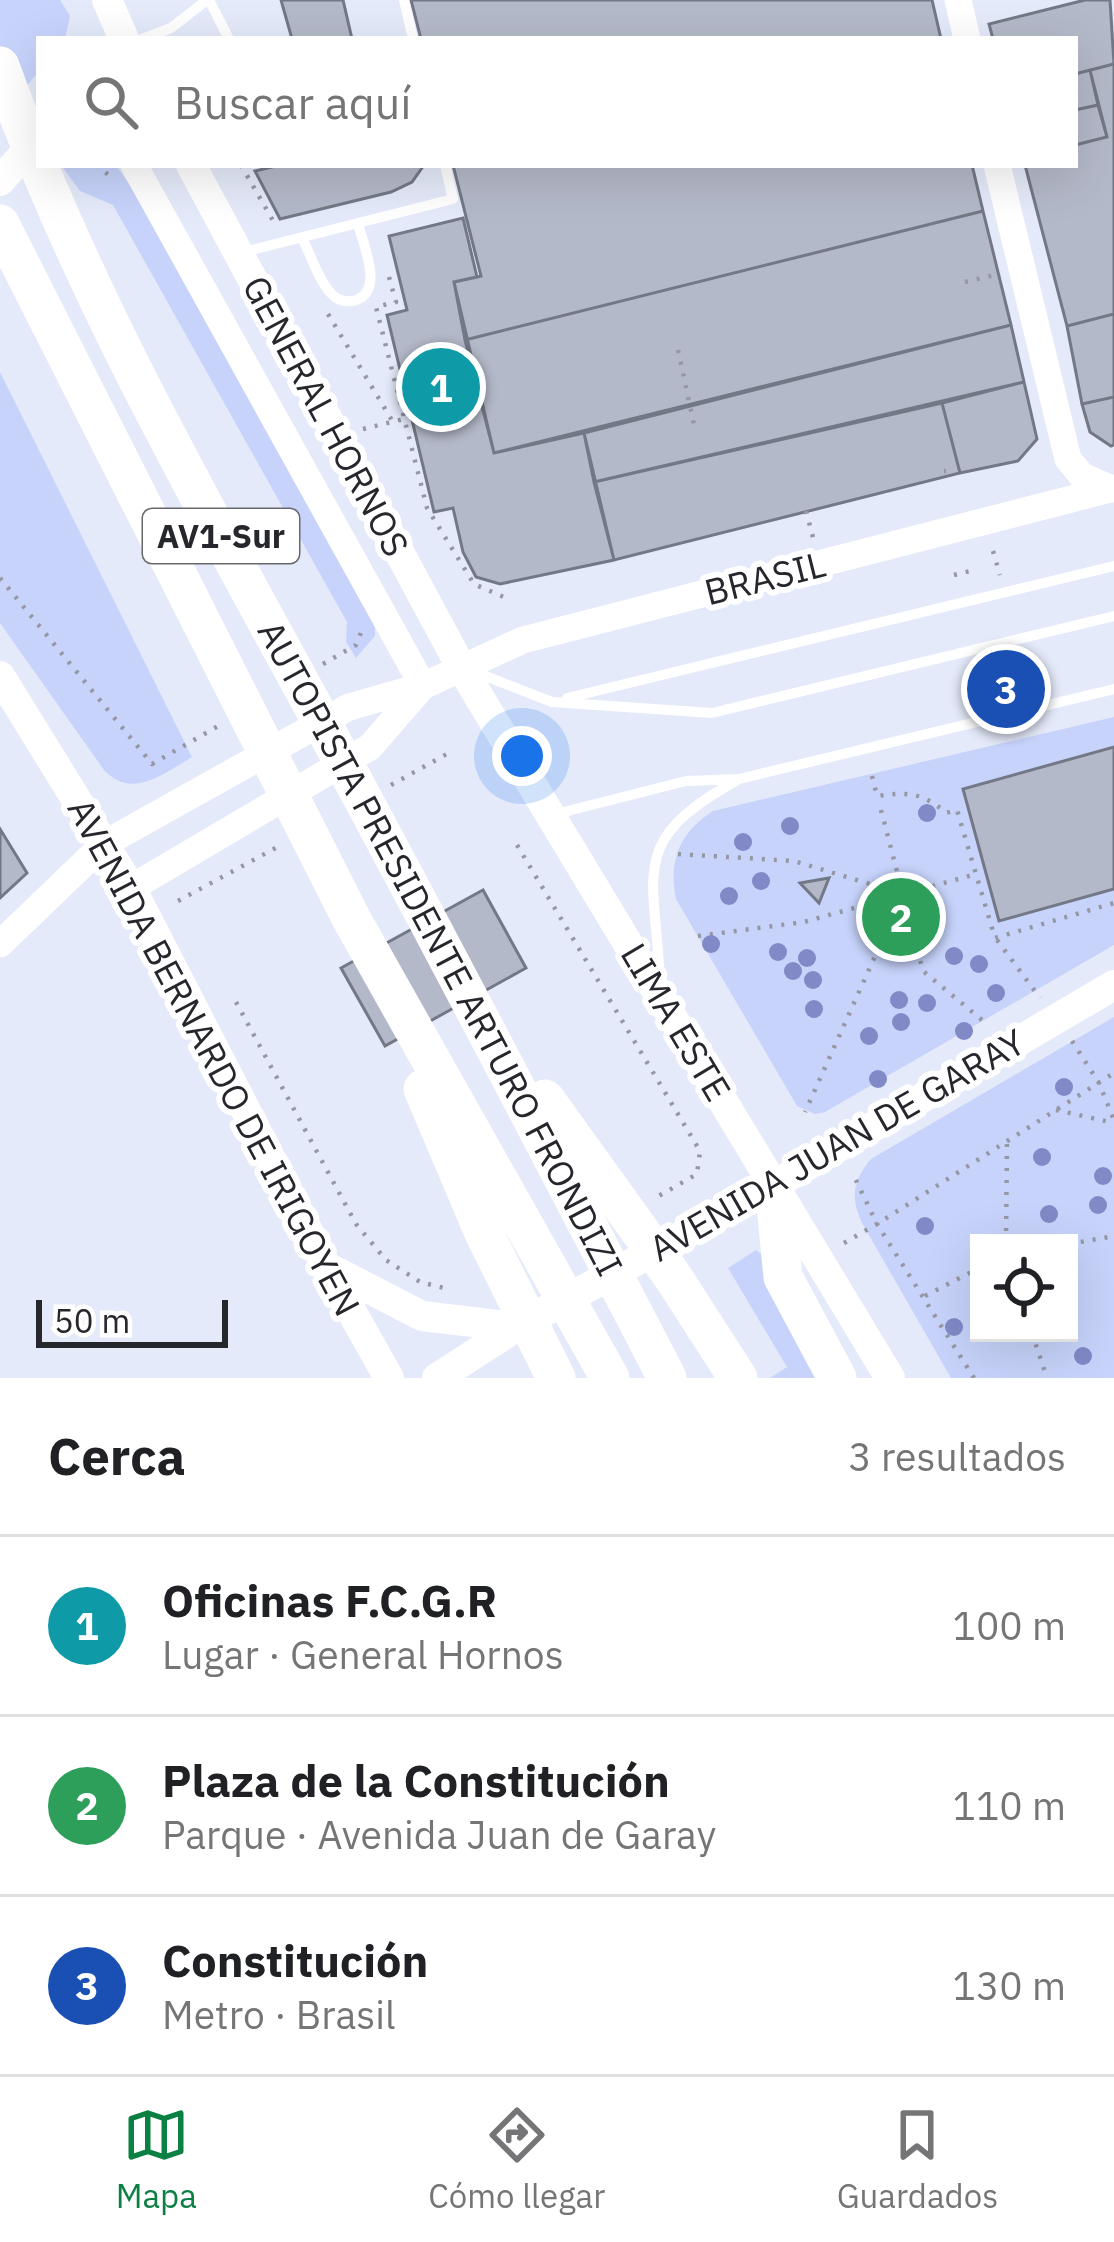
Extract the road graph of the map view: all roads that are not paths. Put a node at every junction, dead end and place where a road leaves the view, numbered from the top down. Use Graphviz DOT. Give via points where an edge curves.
graph roads {
  1 [pos="107,0"];
  2 [pos="208,0"];
  3 [pos="404,0"];
  4 [pos="958,0"];
  5 [pos="123,36"];
  6 [pos="150,36"];
  7 [pos="227,36"];
  8 [pos="412,36"];
  9 [pos="966,36"];
  10 [pos="0,66"];
  11 [pos="35,140"];
  12 [pos="36,157"];
  13 [pos="41,168"];
  14 [pos="136,168"];
  15 [pos="193,168"];
  16 [pos="446,168"];
  17 [pos="998,168"];
  18 [pos="0,181"];
  19 [pos="0,224"];
  20 [pos="358,224"];
  21 [pos="302,238"];
  22 [pos="239,254"];
  23 [pos="1113,489"];
  24 [pos="1114,566"];
  25 [pos="1114,616"];
  26 [pos="461,667"];
  27 [pos="0,676"];
  28 [pos="423,686"];
  29 [pos="1114,688"];
  30 [pos="552,702"];
  31 [pos="739,779"];
  32 [pos="551,815"];
  33 [pos="104,844"];
  34 [pos="131,888"];
  35 [pos="351,918"];
  36 [pos="0,944"];
  37 [pos="1114,985"];
  38 [pos="468,993"];
  39 [pos="661,1000"];
  40 [pos="774,1185"];
  41 [pos="608,1187"];
  42 [pos="326,1266"];
  43 [pos="516,1327"];
  44 [pos="389,1378"];
  45 [pos="437,1378"];
  46 [pos="556,1378"];
  47 [pos="610,1378"];
  48 [pos="667,1378"];
  49 [pos="719,1378"];
  50 [pos="738,1378"];
  51 [pos="837,1378"];
  52 [pos="890,1378"];
  1 -- 5 [label="main road"];
  2 -- 6 [label="lane"];
  2 -- 7 [label="lane"];
  3 -- 8 [label="lane"];
  4 -- 9 [label="street"];
  10 -- 12 [label="highway, AUTOPISTA PRESIDENTE ARTURO FRONDIZI / AV1-Sur"];
  11 -- 18 [label="main road"];
  13 -- 38 [label="highway, AUTOPISTA PRESIDENTE ARTURO FRONDIZI / AV1-Sur" via="157,418"];
  14 -- 28 [label="street, GENERAL HORNOS"];
  15 -- 22 [label="main road, GENERAL HORNOS"];
  16 -- 20 [label="lane" via="453,199"];
  17 -- 23 [label="street" via="1068,459 1082,476"];
  19 -- 35 [label="highway, AUTOPISTA PRESIDENTE ARTURO FRONDIZI / AV1-Sur"];
  20 -- 21 [label="lane"];
  20 -- 21 [label="lane" via="371,280 355,301 332,294"];
  21 -- 22 [label="lane"];
  22 -- 26 [label="main road, GENERAL HORNOS"];
  23 -- 26 [label="street, BRASIL" via="523,640"];
  24 -- 30 [label="lane"];
  25 -- 30 [label="lane" via="712,713"];
  26 -- 28 [label="street, BRASIL"];
  26 -- 30 [label="lane"];
  26 -- 32 [label="main road, LIMA ESTE"];
  27 -- 33 [label="main road, AVENIDA BERNARDO DE IRIGOYEN"];
  28 -- 33 [label="street, BRASIL" via="349,707"];
  28 -- 34 [label="street, BRASIL" via="370,747"];
  29 -- 31 [label="lane"];
  31 -- 32 [label="lane" via="686,781"];
  31 -- 39 [label="lane" via="681,816 652,862"];
  32 -- 39 [label="main road, LIMA ESTE"];
  33 -- 34 [label="main road, AVENIDA BERNARDO DE IRIGOYEN"];
  33 -- 36 [label="street, BRASIL"];
  34 -- 42 [label="main road, AVENIDA BERNARDO DE IRIGOYEN"];
  35 -- 46 [label="highway" via="484,1233"];
  35 -- 47 [label="highway, AUTOPISTA PRESIDENTE ARTURO FRONDIZI / AV1-Sur"];
  37 -- 40 [label="main road, AVENIDA JUAN DE GARAY"];
  38 -- 41 [label="highway"];
  38 -- 48 [label="highway, AUTOPISTA PRESIDENTE ARTURO FRONDIZI / AV1-Sur"];
  39 -- 40 [label="main road, LIMA ESTE"];
  40 -- 43 [label="main road, AVENIDA JUAN DE GARAY"];
  40 -- 51 [label="highway" via="783,1277"];
  40 -- 52 [label="main road, LIMA ESTE"];
  41 -- 49 [label="highway"];
  41 -- 50 [label="highway"];
  42 -- 43 [label="main road" via="422,1316"];
  42 -- 44 [label="main road, AVENIDA BERNARDO DE IRIGOYEN"];
  43 -- 45 [label="main road, AVENIDA JUAN DE GARAY"];
}
